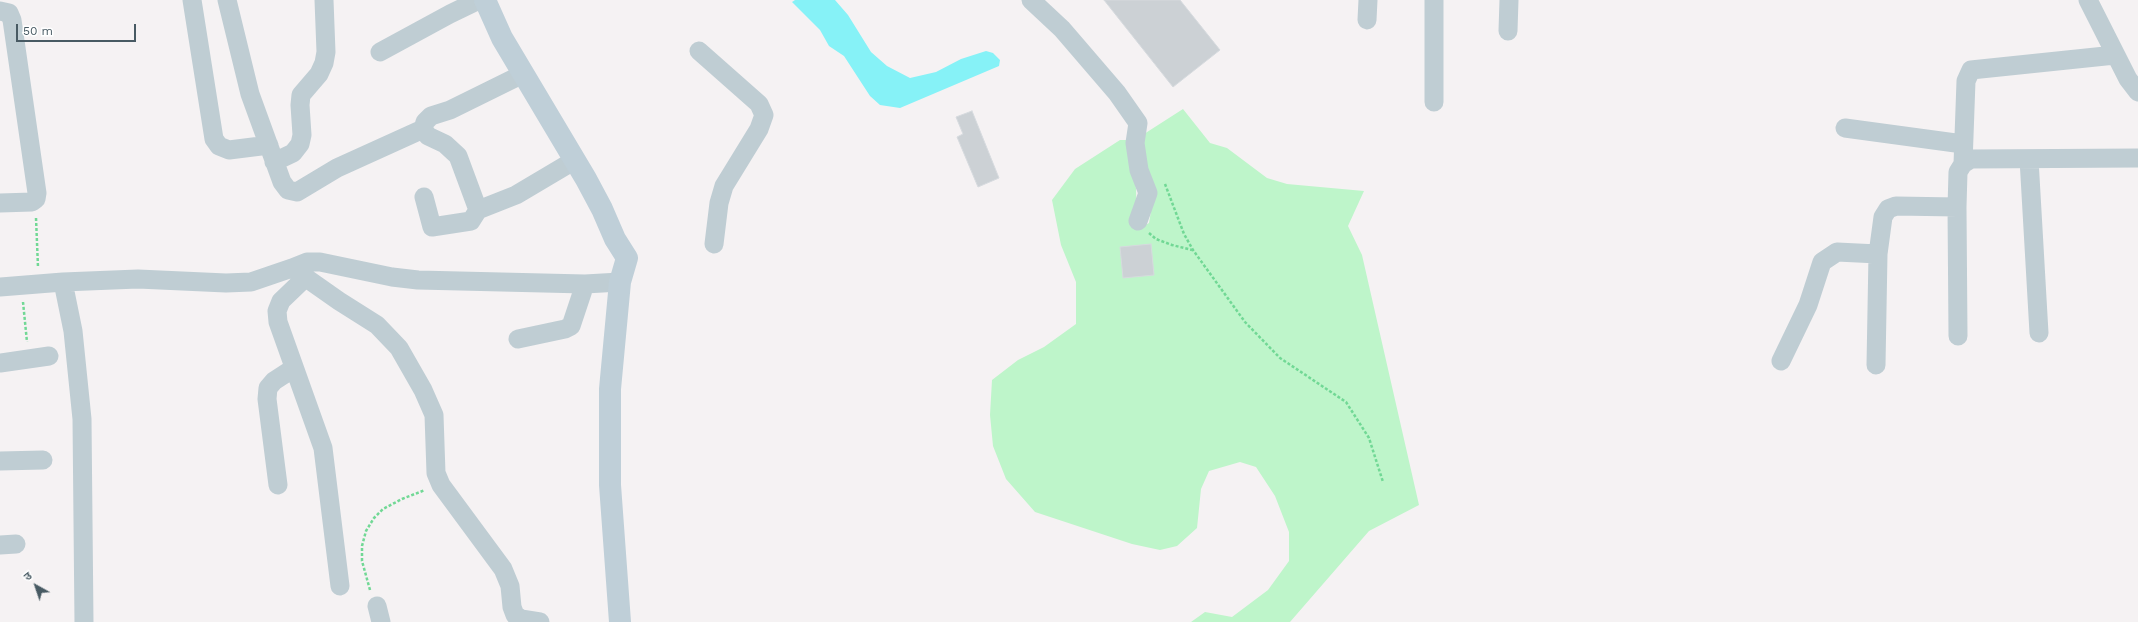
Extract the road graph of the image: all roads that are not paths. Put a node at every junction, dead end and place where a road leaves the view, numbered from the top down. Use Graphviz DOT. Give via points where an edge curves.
graph roads {
  1 [pos="192,0"];
  2 [pos="228,0"];
  3 [pos="324,0"];
  4 [pos="479,0"];
  5 [pos="485,0"];
  6 [pos="1031,0"];
  7 [pos="1368,0"];
  8 [pos="1434,0"];
  9 [pos="1509,0"];
  10 [pos="2088,0"];
  11 [pos="9,8"];
  12 [pos="1367,20"];
  13 [pos="1508,31"];
  14 [pos="699,51"];
  15 [pos="380,52"];
  16 [pos="2116,54"];
  17 [pos="523,74"];
  18 [pos="2135,81"];
  19 [pos="1434,102"];
  20 [pos="1845,128"];
  21 [pos="423,129"];
  22 [pos="1964,144"];
  23 [pos="272,154"];
  24 [pos="2138,158"];
  25 [pos="2029,159"];
  26 [pos="575,160"];
  27 [pos="1963,164"];
  28 [pos="424,198"];
  29 [pos="0,203"];
  30 [pos="1957,207"];
  31 [pos="478,210"];
  32 [pos="1138,221"];
  33 [pos="714,244"];
  34 [pos="1878,254"];
  35 [pos="299,272"];
  36 [pos="63,282"];
  37 [pos="620,282"];
  38 [pos="585,284"];
  39 [pos="0,287"];
  40 [pos="2039,333"];
  41 [pos="1958,336"];
  42 [pos="518,339"];
  43 [pos="49,356"];
  44 [pos="1781,361"];
  45 [pos="0,363"];
  46 [pos="1876,365"];
  47 [pos="294,368"];
  48 [pos="43,460"];
  49 [pos="0,461"];
  50 [pos="278,484"];
  51 [pos="340,586"];
  52 [pos="84,622"];
  53 [pos="540,622"];
  54 [pos="620,622"];
  1 -- 23 [label="street" via="214,139 219,146 229,150"];
  2 -- 23 [label="street" via="250,94"];
  3 -- 23 [label="street" via="325,58 319,74 301,95 300,144 293,153"];
  4 -- 15 [label="street"];
  5 -- 17 [label="street" via="502,38"];
  6 -- 32 [label="street" via="1062,28 1117,93 1138,123 1135,144 1139,170 1148,193"];
  7 -- 12 [label="street"];
  8 -- 19 [label="street"];
  9 -- 13 [label="street"];
  10 -- 16 [label="street"];
  11 -- 29 [label="street" via="38,193 32,202"];
  14 -- 33 [label="street" via="759,104 764,115 759,129 724,186 719,203"];
  16 -- 18 [label="street"];
  16 -- 22 [label="street" via="1971,70 1966,81"];
  17 -- 21 [label="street" via="450,110 431,116"];
  17 -- 26 [label="street"];
  20 -- 22 [label="street"];
  21 -- 23 [label="street" via="337,168 297,192 288,190 282,182"];
  21 -- 31 [label="street" via="428,136 445,144 458,156"];
  22 -- 27 [label="street"];
  24 -- 25 [label="street"];
  25 -- 27 [label="street" via="1971,159"];
  25 -- 40 [label="street"];
  26 -- 31 [label="street" via="516,195"];
  26 -- 37 [label="street" via="627,258"];
  27 -- 30 [label="street" via="1958,172"];
  28 -- 31 [label="street" via="432,227 470,221"];
  30 -- 34 [label="street" via="1896,206 1888,209 1883,217"];
  30 -- 41 [label="street"];
  34 -- 44 [label="street" via="1837,252 1822,262 1808,305"];
  34 -- 46 [label="street"];
  35 -- 36 [label="street" via="251,282 138,279"];
  35 -- 38 [label="street" via="307,262 320,262 418,280"];
  35 -- 47 [label="street" via="276,311"];
  35 -- 53 [label="street" via="377,325 399,348 434,415 436,473 440,485 503,569 510,586 515,615 521,619"];
  36 -- 39 [label="street"];
  36 -- 52 [label="street" via="73,331 82,419"];
  37 -- 38 [label="street"];
  37 -- 54 [label="street" via="610,389 610,452"];
  38 -- 42 [label="street" via="572,326"];
  43 -- 45 [label="street"];
  47 -- 50 [label="street" via="268,388 267,399"];
  47 -- 51 [label="street" via="323,448"];
  48 -- 49 [label="street"];
}
